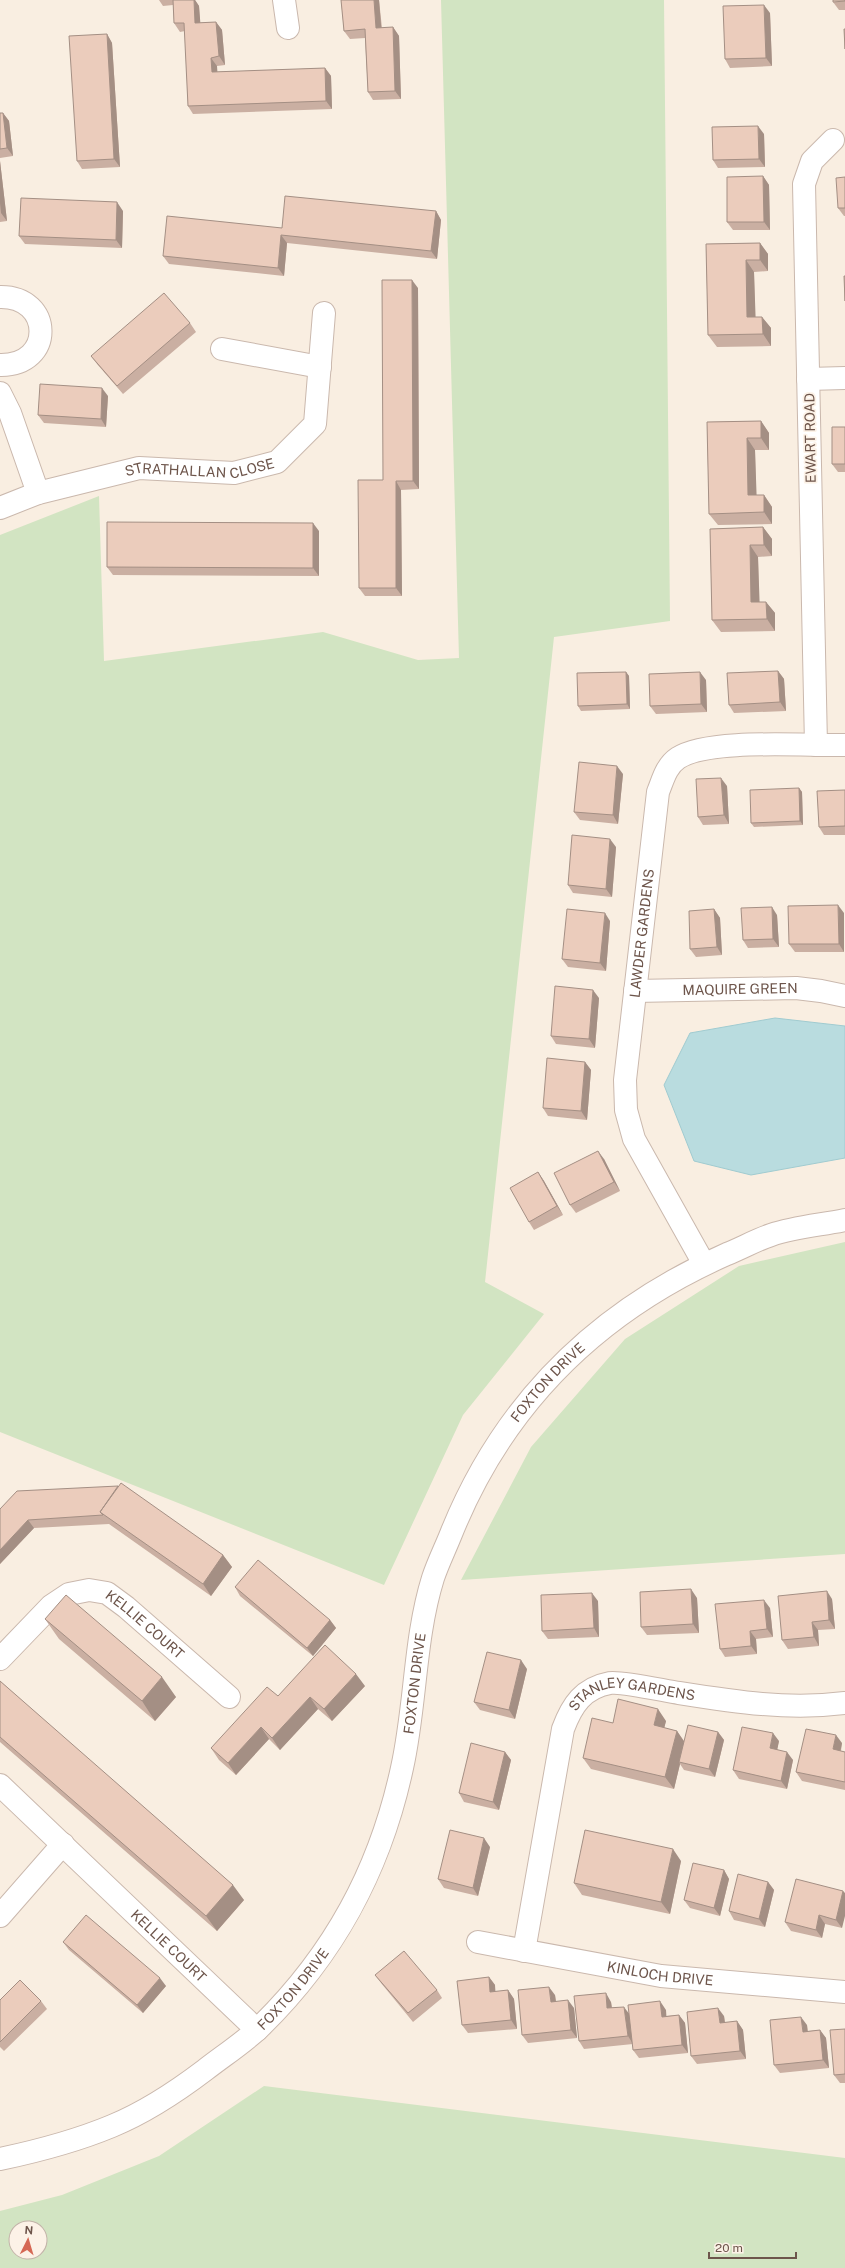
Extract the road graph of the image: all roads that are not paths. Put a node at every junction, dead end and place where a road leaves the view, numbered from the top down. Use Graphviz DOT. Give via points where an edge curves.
graph roads {
  1 [pos="284,0"];
  2 [pos="288,28"];
  3 [pos="833,140"];
  4 [pos="0,297"];
  5 [pos="324,313"];
  6 [pos="222,348"];
  7 [pos="0,365"];
  8 [pos="320,367"];
  9 [pos="845,378"];
  10 [pos="808,379"];
  11 [pos="0,393"];
  12 [pos="38,493"];
  13 [pos="0,508"];
  14 [pos="816,745"];
  15 [pos="845,745"];
  16 [pos="635,991"];
  17 [pos="845,996"];
  18 [pos="845,1220"];
  19 [pos="704,1264"];
  20 [pos="0,1659"];
  21 [pos="229,1697"];
  22 [pos="845,1703"];
  23 [pos="0,1786"];
  24 [pos="63,1844"];
  25 [pos="0,1916"];
  26 [pos="478,1942"];
  27 [pos="524,1951"];
  28 [pos="845,1992"];
  29 [pos="257,2030"];
  30 [pos="0,2159"];
  1 -- 2 [label="street"];
  3 -- 10 [label="street, EWART ROAD" via="812,161 804,184"];
  4 -- 7 [label="street" via="15,298 26,304 35,313 40,324 40,338 26,361 12,366"];
  5 -- 8 [label="street, STRATHALLAN CLOSE"];
  6 -- 8 [label="street"];
  8 -- 12 [label="street, STRATHALLAN CLOSE" via="315,424 276,462 234,473 139,468"];
  9 -- 10 [label="street"];
  10 -- 14 [label="street, EWART ROAD"];
  11 -- 12 [label="street"];
  12 -- 13 [label="street, STRATHALLAN CLOSE"];
  14 -- 15 [label="street, LAWDER GARDENS"];
  14 -- 16 [label="street, LAWDER GARDENS" via="724,746 684,756 668,767 658,792"];
  16 -- 17 [label="street, MAQUIRE GREEN" via="796,988 821,990"];
  16 -- 19 [label="street, LAWDER GARDENS" via="625,1080 626,1110 634,1139"];
  18 -- 19 [label="street, FOXTON DRIVE" via="771,1235"];
  19 -- 29 [label="street, FOXTON DRIVE" via="598,1330 564,1361 524,1406 475,1479 433,1577 403,1767 387,1825 367,1880 337,1934 304,1980"];
  20 -- 21 [label="street, KELLIE COURT" via="51,1606 69,1594 89,1590 107,1593 126,1607"];
  22 -- 27 [label="street, STANLEY GARDENS" via="817,1707 755,1705 611,1683 588,1691 571,1708 563,1729"];
  23 -- 24 [label="street, KELLIE COURT"];
  24 -- 25 [label="street"];
  24 -- 29 [label="street, KELLIE COURT"];
  26 -- 27 [label="street, KINLOCH DRIVE"];
  27 -- 28 [label="street, KINLOCH DRIVE" via="661,1976"];
  29 -- 30 [label="street, FOXTON DRIVE" via="168,2097 113,2126 45,2149"];
}
